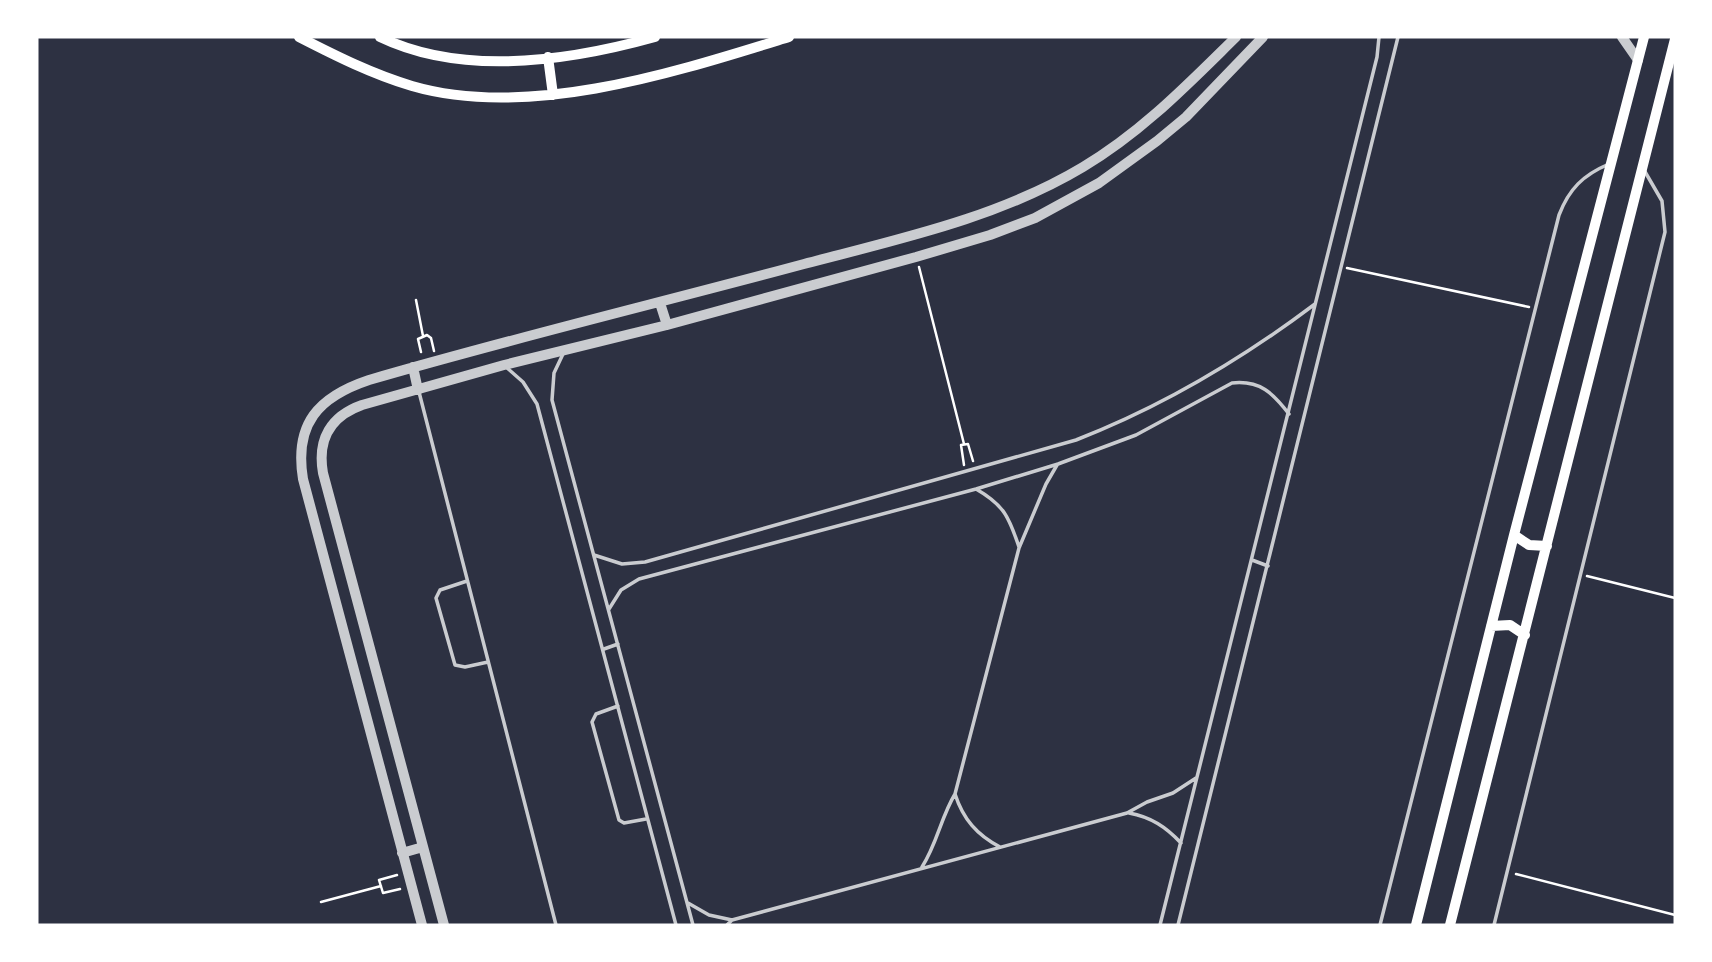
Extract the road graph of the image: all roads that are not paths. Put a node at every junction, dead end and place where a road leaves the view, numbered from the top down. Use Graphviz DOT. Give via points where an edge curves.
graph roads {
  1 [pos="299,37"];
  2 [pos="380,37"];
  3 [pos="655,37"];
  4 [pos="1236,37"];
  5 [pos="1263,37"];
  6 [pos="1379,37"];
  7 [pos="1398,37"];
  8 [pos="1622,37"];
  9 [pos="1644,37"];
  10 [pos="782,38"];
  11 [pos="1675,39"];
  12 [pos="548,57"];
  13 [pos="1638,60"];
  14 [pos="553,95"];
  15 [pos="1611,163"];
  16 [pos="1642,167"];
  17 [pos="660,303"];
  18 [pos="1317,303"];
  19 [pos="667,325"];
  20 [pos="566,349"];
  21 [pos="504,365"];
  22 [pos="413,367"];
  23 [pos="418,390"];
  24 [pos="1289,414"];
  25 [pos="1058,464"];
  26 [pos="976,489"];
  27 [pos="1514,535"];
  28 [pos="1547,546"];
  29 [pos="1019,548"];
  30 [pos="594,555"];
  31 [pos="1252,560"];
  32 [pos="1268,566"];
  33 [pos="467,581"];
  34 [pos="609,609"];
  35 [pos="1492,626"];
  36 [pos="1525,635"];
  37 [pos="618,644"];
  38 [pos="603,649"];
  39 [pos="488,662"];
  40 [pos="618,706"];
  41 [pos="1198,776"];
  42 [pos="955,794"];
  43 [pos="1127,813"];
  44 [pos="647,818"];
  45 [pos="1181,844"];
  46 [pos="423,847"];
  47 [pos="1000,847"];
  48 [pos="402,853"];
  49 [pos="921,869"];
  50 [pos="688,903"];
  51 [pos="733,920"];
  52 [pos="422,925"];
  53 [pos="444,925"];
  54 [pos="556,925"];
  55 [pos="676,925"];
  56 [pos="693,925"];
  57 [pos="727,925"];
  58 [pos="1160,925"];
  59 [pos="1178,925"];
  60 [pos="1380,925"];
  61 [pos="1416,925"];
  62 [pos="1450,925"];
  63 [pos="1494,925"];
  1 -- 14 [label="main road" via="369,71 414,86 459,96"];
  2 -- 12 [label="main road" via="431,56"];
  3 -- 12 [label="main road"];
  4 -- 17 [label="street" via="1144,124 1050,185 982,214 918,234"];
  5 -- 19 [label="street" via="1186,117 1131,161 1035,218 916,257"];
  6 -- 18 [label="lane"];
  7 -- 32 [label="lane"];
  8 -- 13 [label="street"];
  9 -- 13 [label="main road"];
  10 -- 14 [label="main road" via="622,83"];
  11 -- 16 [label="main road"];
  12 -- 14 [label="main road"];
  13 -- 15 [label="main road"];
  15 -- 27 [label="main road"];
  15 -- 60 [label="lane" via="1578,182 1559,215"];
  16 -- 28 [label="main road"];
  16 -- 63 [label="lane" via="1662,201 1665,232"];
  17 -- 19 [label="street"];
  17 -- 22 [label="street"];
  18 -- 24 [label="lane"];
  18 -- 30 [label="lane" via="1179,392 1076,440 645,562 622,564"];
  19 -- 20 [label="street"];
  20 -- 21 [label="street"];
  20 -- 30 [label="lane" via="554,373 552,400"];
  21 -- 23 [label="street"];
  21 -- 38 [label="lane" via="523,382 537,404"];
  22 -- 23 [label="street"];
  22 -- 48 [label="street" via="330,397 307,425 300,461"];
  23 -- 33 [label="lane"];
  23 -- 46 [label="street" via="349,410 337,418 322,443 320,458"];
  24 -- 25 [label="lane" via="1257,384 1232,383 1136,435"];
  24 -- 31 [label="lane"];
  25 -- 26 [label="lane"];
  25 -- 29 [label="lane"];
  26 -- 29 [label="lane" via="1000,505"];
  26 -- 34 [label="lane" via="639,579 621,590"];
  27 -- 28 [label="main road" via="1529,545"];
  27 -- 35 [label="main road"];
  28 -- 36 [label="main road"];
  29 -- 42 [label="lane"];
  30 -- 34 [label="lane"];
  31 -- 32 [label="lane"];
  31 -- 41 [label="lane"];
  32 -- 59 [label="lane"];
  33 -- 39 [label="lane"];
  33 -- 39 [label="lane" via="440,590 436,598 455,665"];
  34 -- 37 [label="lane"];
  35 -- 36 [label="main road" via="1510,625"];
  35 -- 61 [label="main road"];
  36 -- 62 [label="main road"];
  37 -- 38 [label="lane"];
  37 -- 50 [label="lane"];
  38 -- 40 [label="lane"];
  39 -- 54 [label="lane"];
  40 -- 44 [label="lane"];
  40 -- 44 [label="lane" via="596,714 592,722 619,820"];
  41 -- 43 [label="lane" via="1173,793"];
  41 -- 45 [label="lane"];
  42 -- 47 [label="lane" via="972,827"];
  42 -- 49 [label="lane"];
  43 -- 45 [label="lane" via="1162,825"];
  43 -- 47 [label="lane"];
  44 -- 55 [label="lane"];
  45 -- 58 [label="lane"];
  46 -- 48 [label="street"];
  46 -- 53 [label="street"];
  47 -- 49 [label="lane"];
  48 -- 52 [label="street"];
  49 -- 51 [label="lane"];
  50 -- 51 [label="lane" via="709,915"];
  50 -- 56 [label="lane"];
  51 -- 57 [label="lane"];
}
